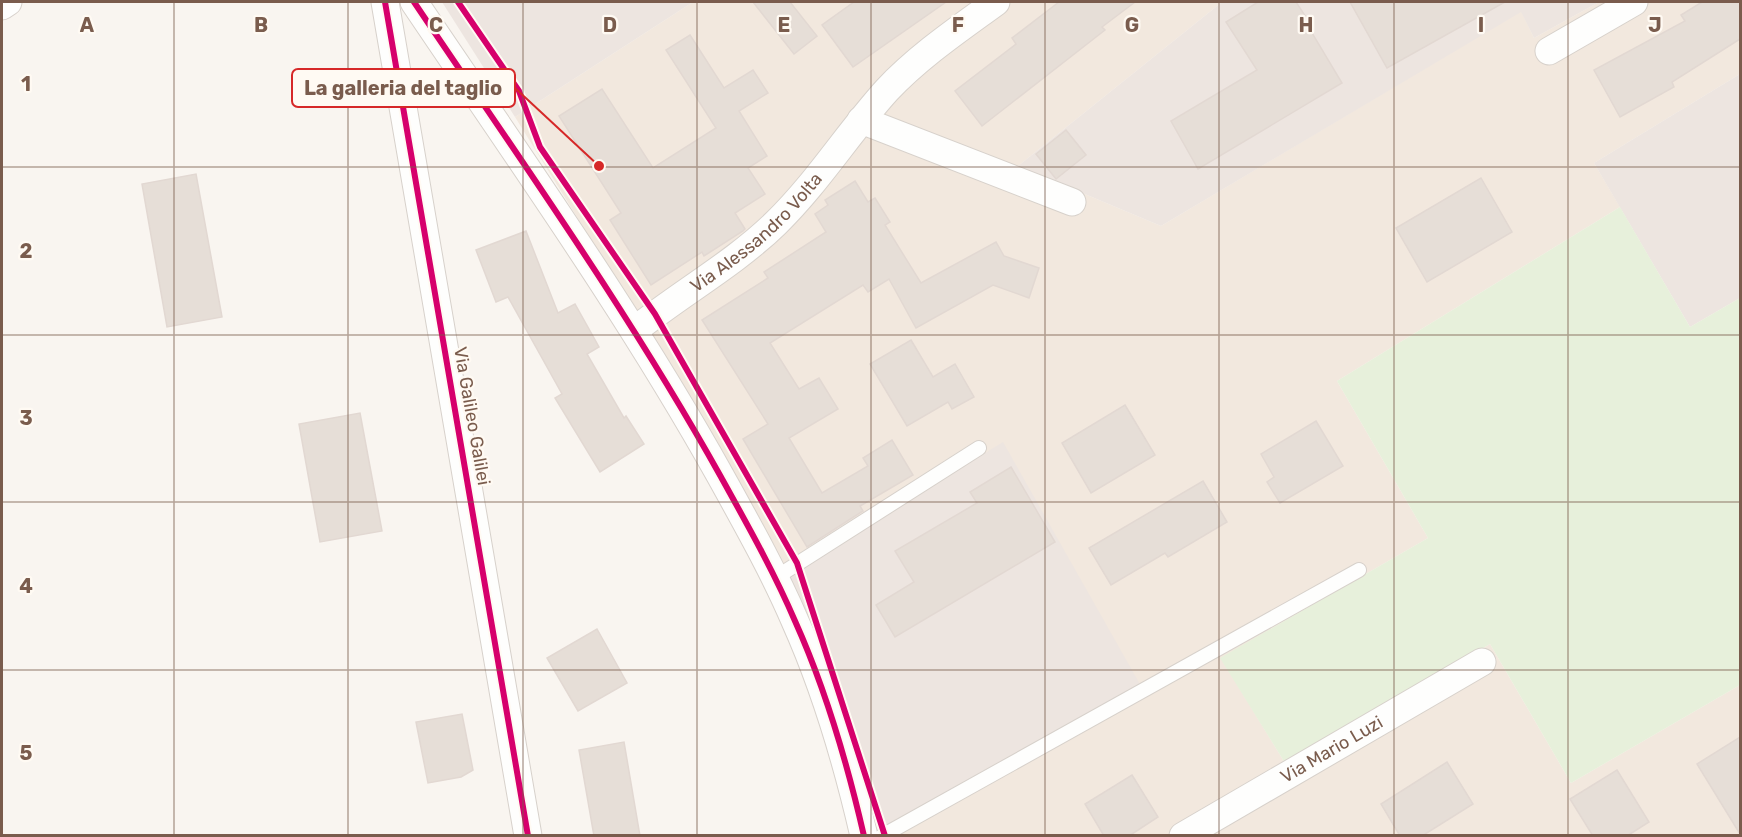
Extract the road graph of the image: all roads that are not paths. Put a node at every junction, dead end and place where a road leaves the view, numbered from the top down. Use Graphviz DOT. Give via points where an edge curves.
graph roads {
  1 [pos="8,2"];
  2 [pos="385,2"];
  3 [pos="414,2"];
  4 [pos="996,2"];
  5 [pos="1634,2"];
  6 [pos="2,6"];
  7 [pos="1549,51"];
  8 [pos="861,120"];
  9 [pos="1072,202"];
  10 [pos="635,330"];
  11 [pos="978,448"];
  12 [pos="1359,570"];
  13 [pos="775,578"];
  14 [pos="1482,662"];
  15 [pos="528,836"];
  16 [pos="864,836"];
  17 [pos="882,836"];
  18 [pos="1183,836"];
  1 -- 6 [label="street"];
  2 -- 15 [label="street, Via Galileo Galilei"];
  3 -- 10 [label="street"];
  4 -- 8 [label="street, Via Alessandro Volta" via="919,61"];
  5 -- 7 [label="street"];
  8 -- 9 [label="street"];
  8 -- 10 [label="street, Via Alessandro Volta" via="812,185 774,225"];
  10 -- 13 [label="street" via="701,440"];
  11 -- 13 [label="lane"];
  12 -- 17 [label="lane"];
  13 -- 16 [label="street" via="823,690"];
  14 -- 18 [label="street, Via Mario Luzi"];
}
